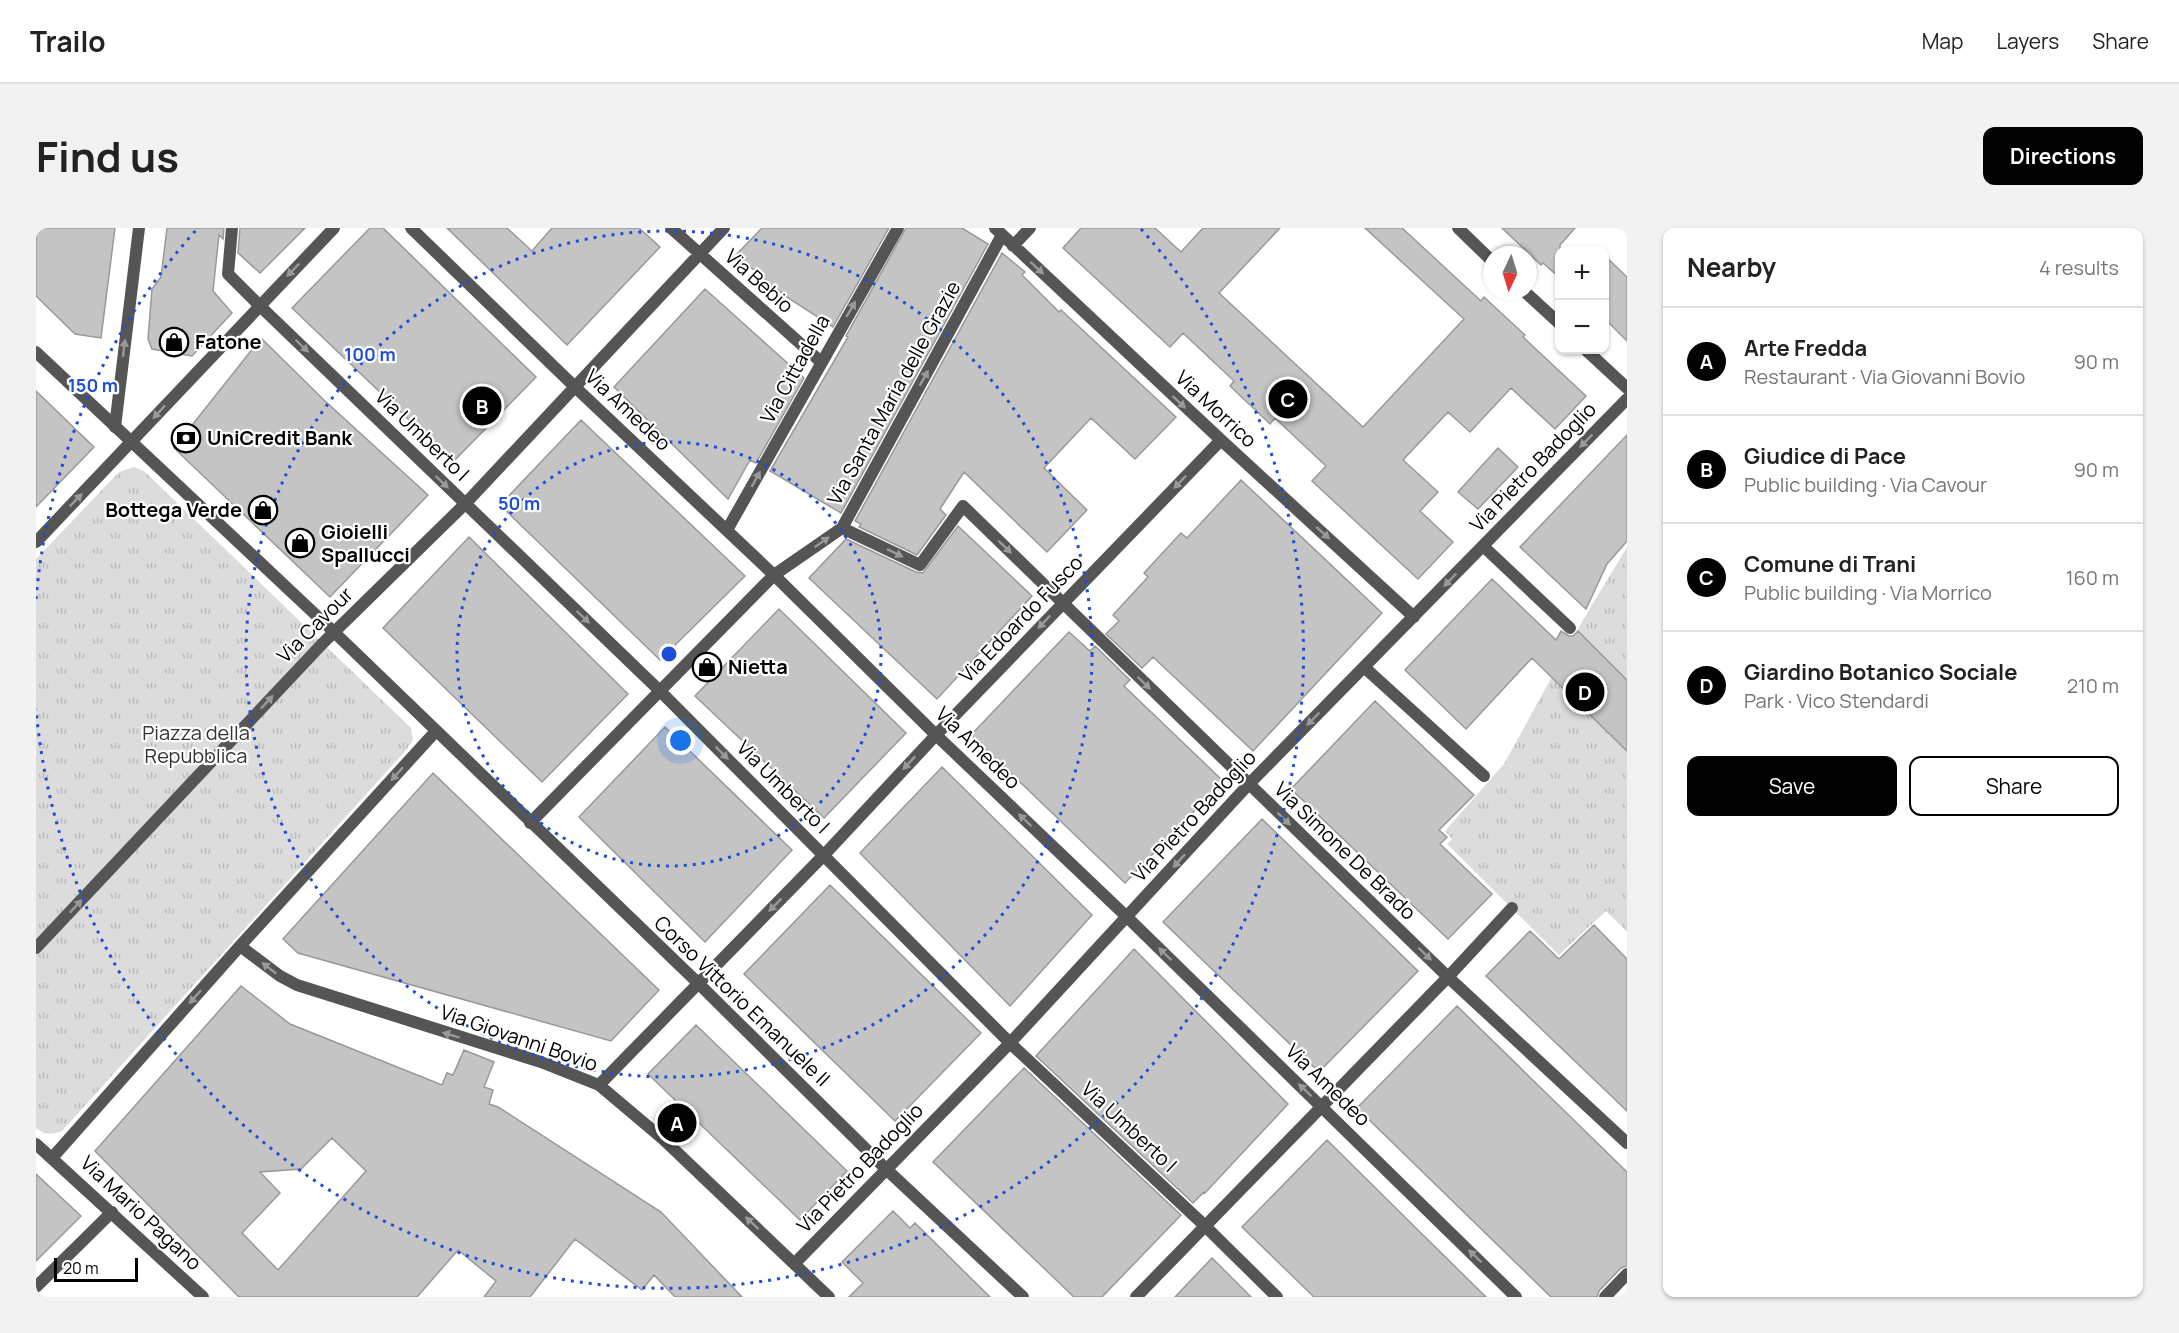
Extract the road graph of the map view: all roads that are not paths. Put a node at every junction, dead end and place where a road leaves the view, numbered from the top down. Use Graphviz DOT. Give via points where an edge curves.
graph roads {
  1 [pos="139,228"];
  2 [pos="232,228"];
  3 [pos="334,228"];
  4 [pos="411,228"];
  5 [pos="672,228"];
  6 [pos="724,228"];
  7 [pos="898,228"];
  8 [pos="1030,228"];
  9 [pos="1458,228"];
  10 [pos="998,232"];
  11 [pos="1013,246"];
  12 [pos="1483,252"];
  13 [pos="699,254"];
  14 [pos="1534,300"];
  15 [pos="260,306"];
  16 [pos="1555,319"];
  17 [pos="36,352"];
  18 [pos="1590,354"];
  19 [pos="821,362"];
  20 [pos="574,387"];
  21 [pos="1627,388"];
  22 [pos="1627,399"];
  23 [pos="115,427"];
  24 [pos="1221,440"];
  25 [pos="131,443"];
  26 [pos="465,504"];
  27 [pos="842,528"];
  28 [pos="727,530"];
  29 [pos="36,542"];
  30 [pos="1483,546"];
  31 [pos="774,575"];
  32 [pos="1063,603"];
  33 [pos="1414,617"];
  34 [pos="1570,628"];
  35 [pos="334,632"];
  36 [pos="1364,667"];
  37 [pos="660,691"];
  38 [pos="436,731"];
  39 [pos="936,735"];
  40 [pos="1484,776"];
  41 [pos="1248,785"];
  42 [pos="530,823"];
  43 [pos="824,855"];
  44 [pos="1512,908"];
  45 [pos="1128,918"];
  46 [pos="240,946"];
  47 [pos="36,948"];
  48 [pos="1448,977"];
  49 [pos="698,983"];
  50 [pos="1010,1043"];
  51 [pos="599,1084"];
  52 [pos="1322,1107"];
  53 [pos="36,1143"];
  54 [pos="1627,1143"];
  55 [pos="52,1158"];
  56 [pos="886,1169"];
  57 [pos="112,1212"];
  58 [pos="1204,1225"];
  59 [pos="795,1263"];
  60 [pos="1627,1274"];
  61 [pos="36,1287"];
  62 [pos="203,1297"];
  63 [pos="829,1297"];
  64 [pos="1023,1297"];
  65 [pos="1137,1297"];
  66 [pos="1277,1297"];
  67 [pos="1516,1297"];
  68 [pos="1605,1297"];
  23 -- 1 [label="street, one-way"];
  2 -- 15 [label="street, Via Umberto I" via="228,274"];
  3 -- 15 [label="street, one-way"];
  4 -- 20 [label="street, Via Amedeo"];
  5 -- 13 [label="street, Via Bebio"];
  6 -- 13 [label="street, Via Cavour"];
  19 -- 7 [label="street, Via Cittadella, one-way"];
  8 -- 11 [label="street"];
  9 -- 12 [label="street"];
  10 -- 11 [label="street, Via Morrico"];
  27 -- 10 [label="street, Via Santa Maria delle Grazie, one-way"];
  11 -- 24 [label="street, Via Morrico, one-way"];
  13 -- 19 [label="street, Via Bebio"];
  13 -- 20 [label="street, Via Cavour"];
  14 -- 16 [label="street"];
  15 -- 25 [label="street, one-way"];
  15 -- 26 [label="street, Via Umberto I, one-way"];
  17 -- 23 [label="street"];
  18 -- 21 [label="street"];
  28 -- 19 [label="street, Via Cittadella, one-way"];
  20 -- 26 [label="street, Via Cavour"];
  20 -- 28 [label="street, Via Amedeo"];
  22 -- 30 [label="street, Via Pietro Badoglio, one-way"];
  23 -- 25 [label="street"];
  24 -- 32 [label="street, Via Edoardo Fusco, one-way"];
  24 -- 33 [label="street, Via Morrico, one-way"];
  29 -- 25 [label="street, one-way"];
  25 -- 35 [label="street"];
  26 -- 35 [label="street, Via Cavour"];
  26 -- 37 [label="street, Via Umberto I, one-way"];
  31 -- 27 [label="street, Via Santa Maria delle Grazie, one-way"];
  27 -- 32 [label="street, Via Simone De Brado, one-way" via="920,565 963,506"];
  28 -- 31 [label="street, Via Amedeo"];
  30 -- 33 [label="street, Via Pietro Badoglio, one-way"];
  30 -- 34 [label="street"];
  31 -- 37 [label="street, Via Santa Maria delle Grazie"];
  31 -- 39 [label="street, Via Amedeo"];
  32 -- 39 [label="street, Via Edoardo Fusco, one-way"];
  32 -- 41 [label="street, Via Simone De Brado, one-way"];
  33 -- 36 [label="street, Via Pietro Badoglio"];
  35 -- 38 [label="street"];
  47 -- 35 [label="street, Via Cavour, one-way"];
  36 -- 40 [label="street"];
  36 -- 41 [label="street, Via Pietro Badoglio, one-way"];
  37 -- 42 [label="street, Via Santa Maria delle Grazie"];
  37 -- 43 [label="street, Via Umberto I, one-way"];
  38 -- 42 [label="street, Corso Vittorio Emanuele II"];
  38 -- 46 [label="street, one-way"];
  39 -- 43 [label="street, Via Edoardo Fusco, one-way"];
  45 -- 39 [label="street, Via Amedeo, one-way"];
  41 -- 45 [label="street, Via Pietro Badoglio, one-way"];
  41 -- 48 [label="street, Via Simone De Brado, one-way"];
  42 -- 49 [label="street, Corso Vittorio Emanuele II"];
  43 -- 49 [label="street, Via Edoardo Fusco, one-way"];
  43 -- 50 [label="street, Via Umberto I"];
  44 -- 48 [label="street"];
  45 -- 50 [label="street, Via Pietro Badoglio"];
  52 -- 45 [label="street, Via Amedeo, one-way"];
  51 -- 46 [label="street, Via Giovanni Bovio, one-way" via="297,985"];
  46 -- 55 [label="street, one-way"];
  48 -- 52 [label="street"];
  48 -- 54 [label="street, Via Simone De Brado"];
  49 -- 51 [label="street, Via Edoardo Fusco"];
  49 -- 56 [label="street, Corso Vittorio Emanuele II"];
  50 -- 56 [label="street, Via Pietro Badoglio"];
  50 -- 58 [label="street, Via Umberto I"];
  59 -- 51 [label="street, Via Giovanni Bovio, one-way" via="663,1138"];
  52 -- 58 [label="street"];
  67 -- 52 [label="street, Via Amedeo, one-way"];
  53 -- 55 [label="street"];
  55 -- 57 [label="street, Via Mario Pagano"];
  56 -- 59 [label="street, Via Pietro Badoglio"];
  56 -- 64 [label="street, Corso Vittorio Emanuele II"];
  57 -- 61 [label="street"];
  57 -- 62 [label="street, Via Mario Pagano"];
  58 -- 65 [label="street"];
  58 -- 66 [label="street, Via Umberto I"];
  59 -- 63 [label="street, Via Giovanni Bovio"];
  60 -- 68 [label="street"];
}
